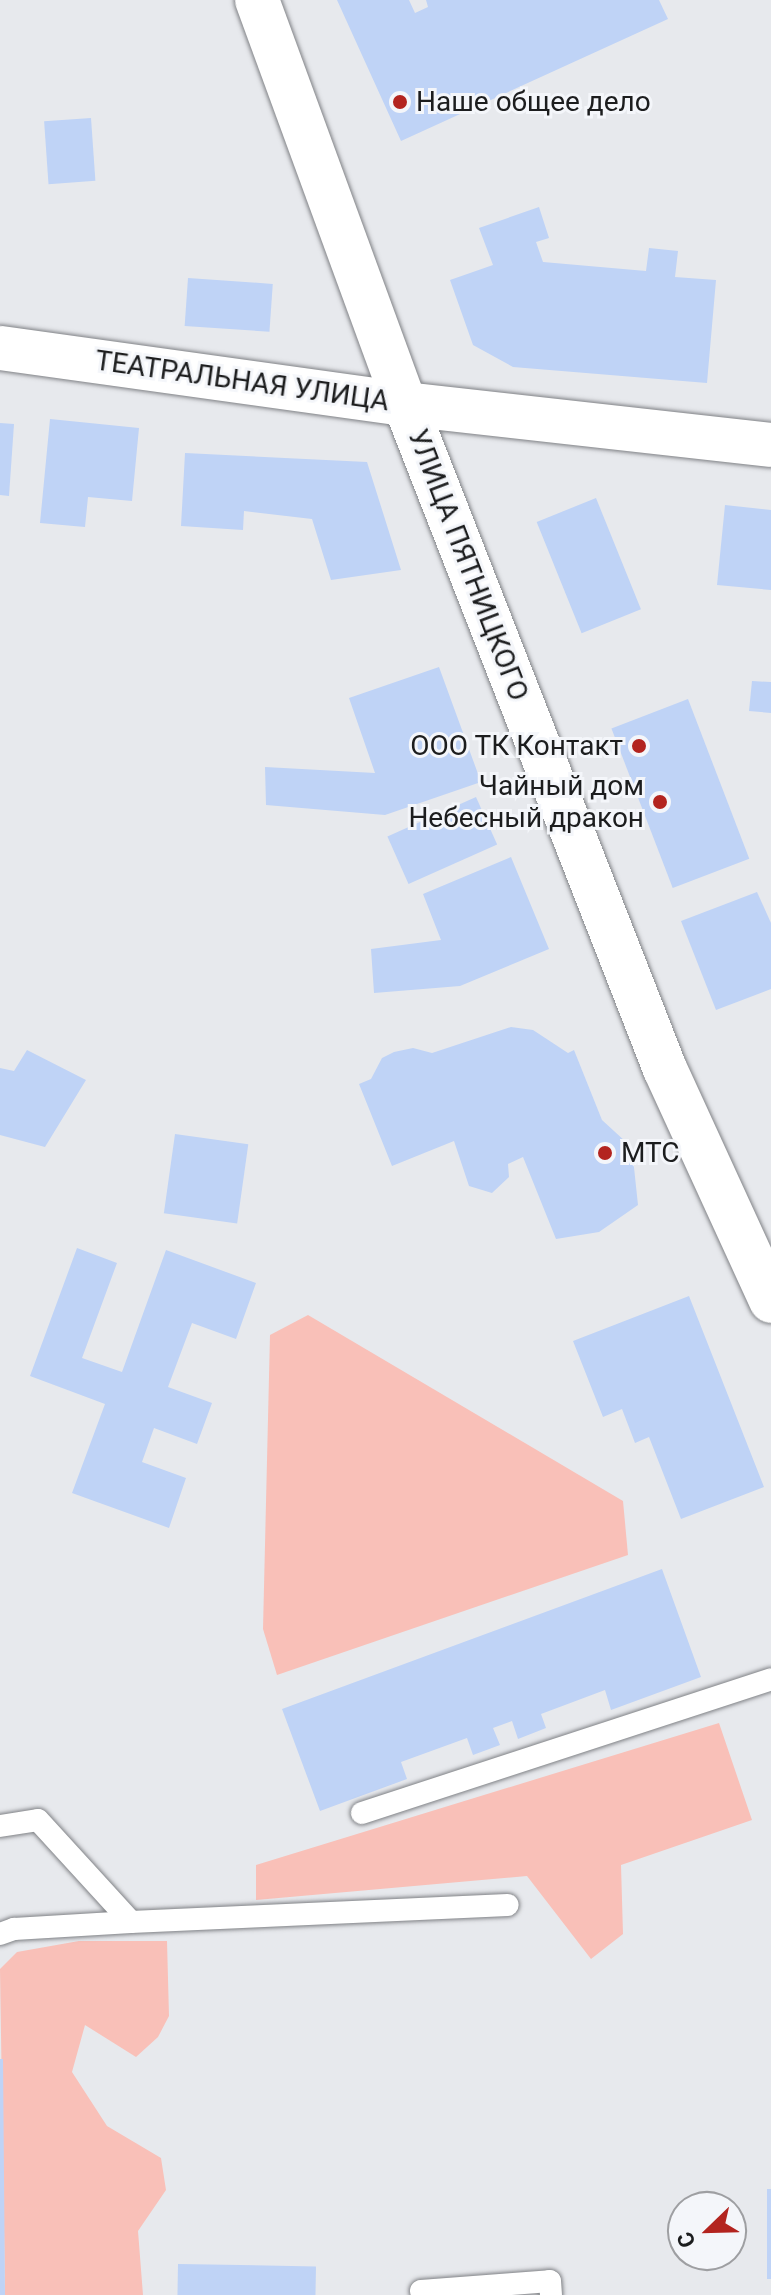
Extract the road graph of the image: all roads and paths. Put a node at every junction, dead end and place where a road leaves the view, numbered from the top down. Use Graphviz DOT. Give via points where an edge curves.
graph roads {
  1 [pos="257,0"];
  2 [pos="0,348"];
  3 [pos="405,404"];
  4 [pos="771,445"];
  5 [pos="771,1301"];
  6 [pos="771,1679"];
  7 [pos="362,1813"];
  8 [pos="0,1826"];
  9 [pos="508,1905"];
  10 [pos="131,1922"];
  11 [pos="0,1934"];
  12 [pos="421,2291"];
  13 [pos="551,2295"];
  1 -- 3 [label="street, УЛИЦА ПЯТНИЦКОГО"];
  2 -- 3 [label="street, ТЕАТРАЛЬНАЯ УЛИЦА"];
  3 -- 4 [label="street, ТЕАТРАЛЬНАЯ УЛИЦА"];
  3 -- 5 [label="street, УЛИЦА ПЯТНИЦКОГО" via="665,1069"];
  6 -- 7 [label="lane"];
  8 -- 10 [label="lane" via="38,1820"];
  9 -- 10 [label="lane"];
  10 -- 11 [label="lane"];
  12 -- 13 [label="lane" via="550,2281"];
}
